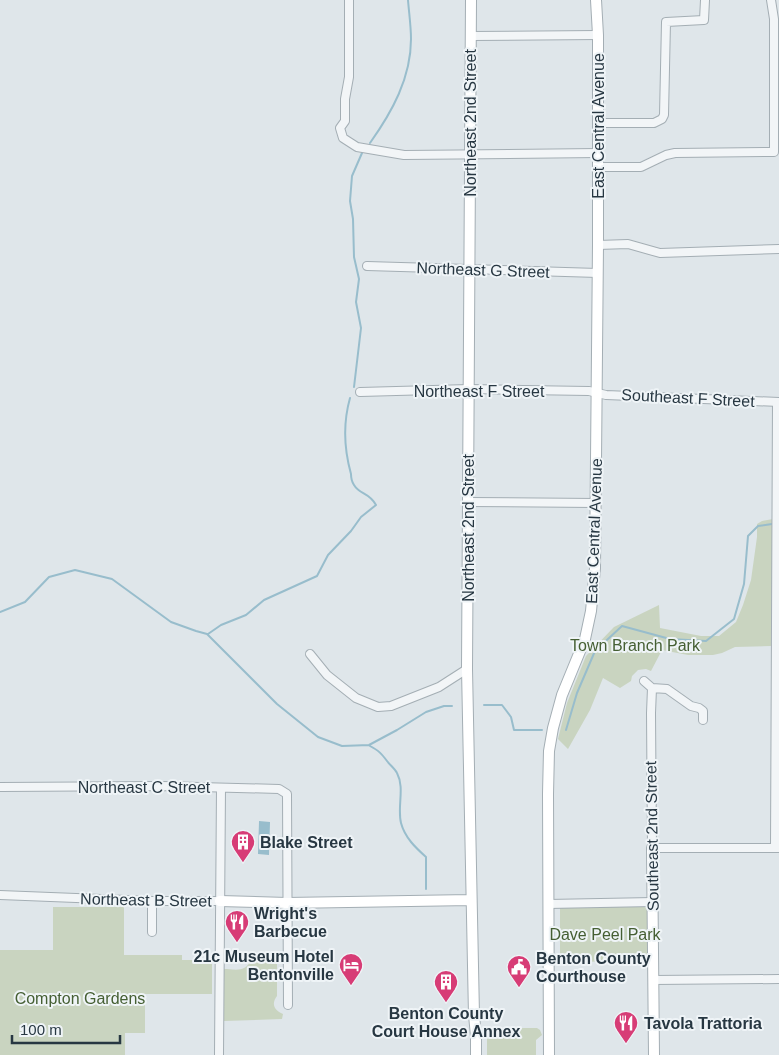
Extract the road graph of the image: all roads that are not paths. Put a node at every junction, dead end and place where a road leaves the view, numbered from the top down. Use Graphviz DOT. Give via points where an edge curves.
graph roads {
  1 [pos="349,0"];
  2 [pos="471,0"];
  3 [pos="596,0"];
  4 [pos="705,0"];
  5 [pos="771,0"];
  6 [pos="776,12"];
  7 [pos="598,35"];
  8 [pos="471,36"];
  9 [pos="777,98"];
  10 [pos="598,123"];
  11 [pos="598,153"];
  12 [pos="470,155"];
  13 [pos="598,168"];
  14 [pos="598,244"];
  15 [pos="779,249"];
  16 [pos="367,266"];
  17 [pos="470,269"];
  18 [pos="598,273"];
  19 [pos="469,389"];
  20 [pos="360,392"];
  21 [pos="597,392"];
  22 [pos="778,402"];
  23 [pos="468,502"];
  24 [pos="596,503"];
  25 [pos="310,654"];
  26 [pos="468,669"];
  27 [pos="644,681"];
  28 [pos="652,688"];
  29 [pos="703,720"];
  30 [pos="0,787"];
  31 [pos="221,788"];
  32 [pos="652,848"];
  33 [pos="777,848"];
  34 [pos="0,895"];
  35 [pos="471,900"];
  36 [pos="152,901"];
  37 [pos="220,901"];
  38 [pos="653,902"];
  39 [pos="287,903"];
  40 [pos="548,904"];
  41 [pos="152,932"];
  42 [pos="779,979"];
  43 [pos="653,980"];
  44 [pos="288,1005"];
  45 [pos="219,1055"];
  46 [pos="476,1055"];
  47 [pos="549,1055"];
  48 [pos="654,1055"];
  1 -- 12 [label="street" via="349,77 345,121 340,128 343,138 357,147 404,155"];
  2 -- 8 [label="street, Northeast 2nd Street"];
  3 -- 7 [label="street, East Central Avenue"];
  4 -- 10 [label="street" via="704,20 666,22 662,119 654,123"];
  5 -- 6 [label="street"];
  6 -- 9 [label="street"];
  7 -- 8 [label="street"];
  7 -- 10 [label="street, East Central Avenue"];
  8 -- 12 [label="street, Northeast 2nd Street"];
  9 -- 13 [label="street" via="774,152 676,152 641,167"];
  10 -- 11 [label="street, East Central Avenue"];
  11 -- 12 [label="street"];
  11 -- 13 [label="street, East Central Avenue"];
  12 -- 17 [label="street, Northeast 2nd Street"];
  13 -- 14 [label="street, East Central Avenue"];
  14 -- 15 [label="street" via="628,244 660,252"];
  14 -- 18 [label="street, East Central Avenue"];
  16 -- 17 [label="street, Northeast G Street"];
  17 -- 18 [label="street, Northeast G Street"];
  17 -- 19 [label="street, Northeast 2nd Street"];
  18 -- 21 [label="street, East Central Avenue"];
  19 -- 20 [label="street, Northeast F Street"];
  19 -- 21 [label="street, Northeast F Street"];
  19 -- 23 [label="street, Northeast 2nd Street"];
  21 -- 22 [label="street, Southeast F Street"];
  21 -- 24 [label="street, East Central Avenue"];
  22 -- 33 [label="street"];
  23 -- 24 [label="street"];
  23 -- 26 [label="street, Northeast 2nd Street"];
  24 -- 40 [label="street, East Central Avenue" via="591,612 585,639 560,702 549,751"];
  25 -- 26 [label="street" via="327,675 356,698 378,707 391,706 438,687"];
  26 -- 35 [label="street, Northeast 2nd Street"];
  27 -- 28 [label="street"];
  28 -- 29 [label="street" via="667,690 703,710"];
  28 -- 32 [label="street, Southeast 2nd Street"];
  30 -- 31 [label="street, Northeast C Street"];
  31 -- 37 [label="street"];
  31 -- 39 [label="street, Northeast C Street" via="279,789 287,794"];
  32 -- 33 [label="street"];
  32 -- 38 [label="street, Southeast 2nd Street"];
  34 -- 36 [label="street, Northeast B Street"];
  35 -- 39 [label="street, Northeast B Street"];
  35 -- 46 [label="street, Northeast 2nd Street"];
  36 -- 37 [label="street, Northeast B Street"];
  36 -- 41 [label="street"];
  37 -- 39 [label="street, Northeast B Street"];
  37 -- 45 [label="street"];
  38 -- 40 [label="street"];
  38 -- 43 [label="street, Southeast 2nd Street"];
  39 -- 44 [label="street"];
  40 -- 47 [label="street, East Central Avenue"];
  42 -- 43 [label="street"];
  43 -- 48 [label="street, Southeast 2nd Street"];
}
